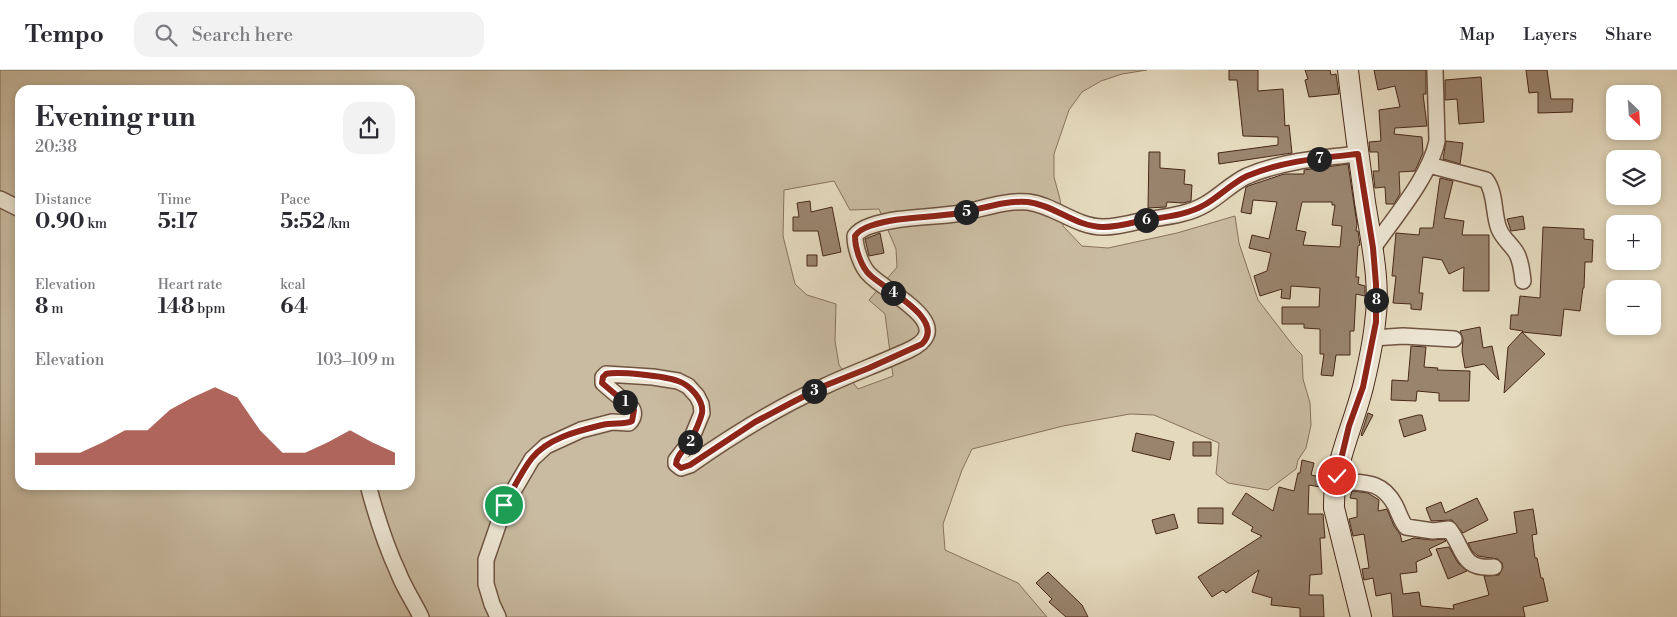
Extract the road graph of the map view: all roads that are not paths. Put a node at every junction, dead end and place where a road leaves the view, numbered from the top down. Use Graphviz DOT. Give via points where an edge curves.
graph roads {
  1 [pos="1348,70"];
  2 [pos="1435,70"];
  3 [pos="1358,154"];
  4 [pos="1430,165"];
  5 [pos="0,199"];
  6 [pos="15,206"];
  7 [pos="1373,248"];
  8 [pos="1523,280"];
  9 [pos="1373,338"];
  10 [pos="1454,339"];
  11 [pos="1336,481"];
  12 [pos="369,490"];
  13 [pos="1494,567"];
  14 [pos="421,617"];
  15 [pos="498,617"];
  16 [pos="1362,617"];
  1 -- 3 [label="main road"];
  2 -- 4 [label="street" via="1436,141"];
  3 -- 7 [label="main road"];
  3 -- 15 [label="street" via="1268,168 1245,177 1205,205 1189,212 1117,226 1090,226 1042,205 1011,202 958,213 888,221 864,228 855,236 864,266 870,276 921,314 928,328 925,340 791,403 681,468 676,460 690,442 702,413 697,396 678,381 653,376 606,374 602,383 634,410 633,418 629,423 607,423 567,436 546,446 532,459 504,505 486,560 486,584"];
  4 -- 7 [label="street"];
  4 -- 8 [label="street" via="1486,180 1500,231 1505,242 1516,252"];
  5 -- 6 [label="street"];
  7 -- 9 [label="main road" via="1376,322"];
  9 -- 10 [label="street"];
  9 -- 11 [label="main road" via="1363,387 1349,426"];
  11 -- 13 [label="street" via="1379,486 1395,504 1406,527 1449,530 1471,564"];
  11 -- 16 [label="main road" via="1333,495 1335,519"];
  12 -- 14 [label="street" via="389,552"];
}
